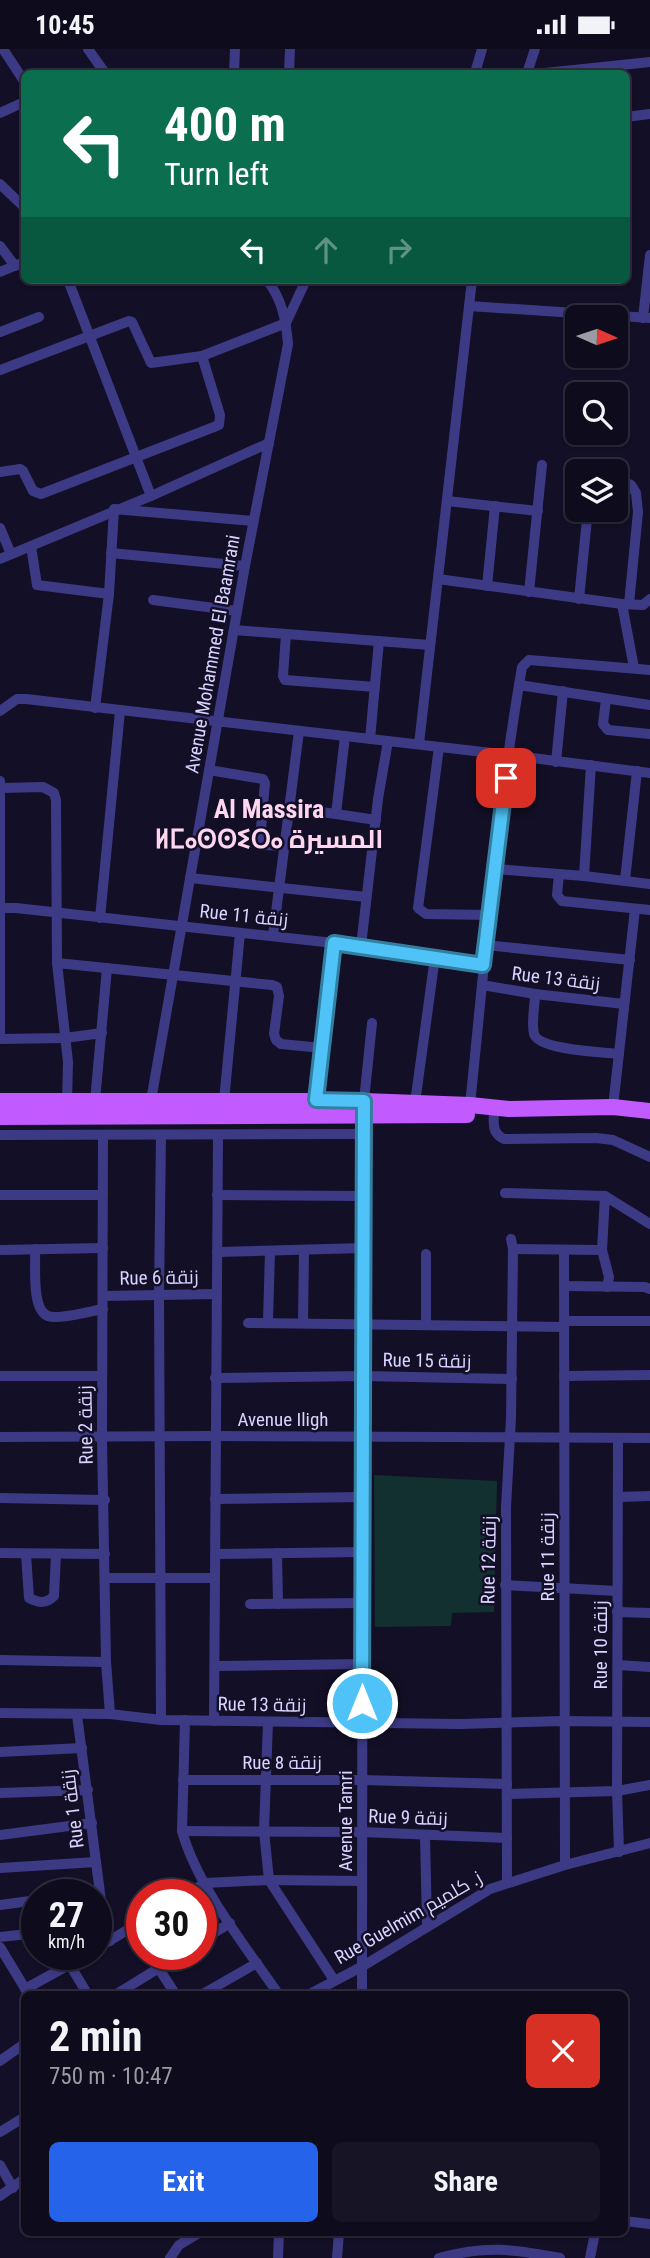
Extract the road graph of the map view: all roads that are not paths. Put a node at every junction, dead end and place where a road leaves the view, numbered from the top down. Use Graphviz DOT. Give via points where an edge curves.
graph roads {
  1 [pos="3,49"];
  2 [pos="88,49"];
  3 [pos="235,49"];
  4 [pos="290,49"];
  5 [pos="482,49"];
  6 [pos="535,49"];
  7 [pos="650,62"];
  8 [pos="103,70"];
  9 [pos="234,70"];
  10 [pos="289,70"];
  11 [pos="476,70"];
  12 [pos="528,70"];
  13 [pos="574,70"];
  14 [pos="21,76"];
  15 [pos="21,103"];
  16 [pos="0,113"];
  17 [pos="650,114"];
  18 [pos="630,116"];
  19 [pos="0,184"];
  20 [pos="21,194"];
  21 [pos="13,198"];
  22 [pos="21,205"];
  23 [pos="0,247"];
  24 [pos="650,255"];
  25 [pos="20,264"];
  26 [pos="0,272"];
  27 [pos="69,284"];
  28 [pos="270,284"];
  29 [pos="304,284"];
  30 [pos="472,284"];
  31 [pos="469,306"];
  32 [pos="39,317"];
  33 [pos="646,318"];
  34 [pos="286,323"];
  35 [pos="0,333"];
  36 [pos="89,337"];
  37 [pos="202,356"];
  38 [pos="0,370"];
  39 [pos="268,443"];
  40 [pos="135,457"];
  41 [pos="542,465"];
  42 [pos="0,472"];
  43 [pos="628,484"];
  44 [pos="151,496"];
  45 [pos="447,501"];
  46 [pos="495,506"];
  47 [pos="114,509"];
  48 [pos="538,511"];
  49 [pos="253,521"];
  50 [pos="587,522"];
  51 [pos="0,529"];
  52 [pos="31,547"];
  53 [pos="10,554"];
  54 [pos="111,554"];
  55 [pos="0,559"];
  56 [pos="245,566"];
  57 [pos="438,579"];
  58 [pos="487,586"];
  59 [pos="529,592"];
  60 [pos="109,594"];
  61 [pos="579,599"];
  62 [pos="153,600"];
  63 [pos="648,603"];
  64 [pos="626,604"];
  65 [pos="237,611"];
  66 [pos="234,630"];
  67 [pos="286,634"];
  68 [pos="379,641"];
  69 [pos="430,645"];
  70 [pos="634,668"];
  71 [pos="650,670"];
  72 [pos="519,685"];
  73 [pos="375,687"];
  74 [pos="563,691"];
  75 [pos="606,699"];
  76 [pos="650,705"];
  77 [pos="95,708"];
  78 [pos="0,711"];
  79 [pos="120,711"];
  80 [pos="217,722"];
  81 [pos="299,731"];
  82 [pos="650,734"];
  83 [pos="345,736"];
  84 [pos="370,739"];
  85 [pos="388,741"];
  86 [pos="418,744"];
  87 [pos="439,747"];
  88 [pos="509,755"];
  89 [pos="556,761"];
  90 [pos="591,765"];
  91 [pos="209,770"];
  92 [pos="637,771"];
  93 [pos="650,773"];
  94 [pos="1,784"];
  95 [pos="289,809"];
  96 [pos="336,814"];
  97 [pos="376,820"];
  98 [pos="285,846"];
  99 [pos="496,869"];
  100 [pos="559,874"];
  101 [pos="584,876"];
  102 [pos="190,878"];
  103 [pos="625,880"];
  104 [pos="650,884"];
  105 [pos="279,888"];
  106 [pos="366,897"];
  107 [pos="0,908"];
  108 [pos="635,909"];
  109 [pos="650,910"];
  110 [pos="57,912"];
  111 [pos="489,915"];
  112 [pos="100,918"];
  113 [pos="182,926"];
  114 [pos="240,933"];
  115 [pos="273,936"];
  116 [pos="334,943"];
  117 [pos="485,945"];
  118 [pos="361,946"];
  119 [pos="435,957"];
  120 [pos="630,960"];
  121 [pos="57,963"];
  122 [pos="483,965"];
  123 [pos="107,968"];
  124 [pos="174,975"];
  125 [pos="234,980"];
  126 [pos="482,985"];
  127 [pos="535,994"];
  128 [pos="624,1005"];
  129 [pos="372,1023"];
  130 [pos="102,1033"];
  131 [pos="65,1038"];
  132 [pos="322,1048"];
  133 [pos="619,1054"];
  134 [pos="316,1100"];
  135 [pos="0,1101"];
  136 [pos="67,1101"];
  137 [pos="95,1101"];
  138 [pos="224,1101"];
  139 [pos="415,1103"];
  140 [pos="470,1105"];
  141 [pos="613,1107"];
  142 [pos="364,1108"];
  143 [pos="149,1109"];
  144 [pos="170,1109"];
  145 [pos="650,1111"];
  146 [pos="494,1114"];
  147 [pos="0,1117"];
  148 [pos="650,1119"];
  149 [pos="363,1134"];
  150 [pos="0,1135"];
  151 [pos="103,1135"];
  152 [pos="161,1135"];
  153 [pos="218,1135"];
  154 [pos="650,1157"];
  155 [pos="505,1193"];
  156 [pos="0,1195"];
  157 [pos="103,1195"];
  158 [pos="217,1195"];
  159 [pos="363,1196"];
  160 [pos="605,1196"];
  161 [pos="650,1224"];
  162 [pos="103,1248"];
  163 [pos="363,1248"];
  164 [pos="35,1249"];
  165 [pos="0,1250"];
  166 [pos="303,1250"];
  167 [pos="564,1250"];
  168 [pos="602,1250"];
  169 [pos="270,1251"];
  170 [pos="217,1252"];
  171 [pos="426,1254"];
  172 [pos="564,1286"];
  173 [pos="607,1287"];
  174 [pos="650,1289"];
  175 [pos="216,1294"];
  176 [pos="159,1295"];
  177 [pos="103,1296"];
  178 [pos="103,1309"];
  179 [pos="650,1321"];
  180 [pos="268,1322"];
  181 [pos="248,1323"];
  182 [pos="303,1323"];
  183 [pos="363,1323"];
  184 [pos="564,1324"];
  185 [pos="426,1325"];
  186 [pos="512,1326"];
  187 [pos="0,1375"];
  188 [pos="650,1375"];
  189 [pos="102,1376"];
  190 [pos="363,1376"];
  191 [pos="564,1376"];
  192 [pos="215,1378"];
  193 [pos="512,1379"];
  194 [pos="215,1436"];
  195 [pos="0,1437"];
  196 [pos="161,1437"];
  197 [pos="363,1437"];
  198 [pos="564,1437"];
  199 [pos="618,1438"];
  200 [pos="102,1439"];
  201 [pos="509,1439"];
  202 [pos="650,1439"];
  203 [pos="650,1496"];
  204 [pos="363,1497"];
  205 [pos="618,1497"];
  206 [pos="0,1498"];
  207 [pos="215,1499"];
  208 [pos="105,1500"];
  209 [pos="363,1552"];
  210 [pos="0,1553"];
  211 [pos="277,1553"];
  212 [pos="26,1554"];
  213 [pos="56,1554"];
  214 [pos="105,1554"];
  215 [pos="215,1554"];
  216 [pos="105,1578"];
  217 [pos="160,1578"];
  218 [pos="215,1578"];
  219 [pos="505,1585"];
  220 [pos="565,1587"];
  221 [pos="617,1591"];
  222 [pos="363,1603"];
  223 [pos="250,1604"];
  224 [pos="278,1604"];
  225 [pos="617,1612"];
  226 [pos="650,1613"];
  227 [pos="0,1660"];
  228 [pos="106,1663"];
  229 [pos="363,1664"];
  230 [pos="618,1665"];
  231 [pos="215,1666"];
  232 [pos="650,1667"];
  233 [pos="0,1713"];
  234 [pos="110,1714"];
  235 [pos="78,1715"];
  236 [pos="161,1720"];
  237 [pos="185,1720"];
  238 [pos="214,1721"];
  239 [pos="563,1721"];
  240 [pos="268,1722"];
  241 [pos="507,1722"];
  242 [pos="617,1722"];
  243 [pos="650,1722"];
  244 [pos="362,1723"];
  245 [pos="82,1748"];
  246 [pos="0,1752"];
  247 [pos="183,1780"];
  248 [pos="266,1780"];
  249 [pos="362,1780"];
  250 [pos="650,1785"];
  251 [pos="507,1789"];
  252 [pos="88,1790"];
  253 [pos="617,1791"];
  254 [pos="0,1793"];
  255 [pos="565,1794"];
  256 [pos="92,1823"];
  257 [pos="181,1831"];
  258 [pos="264,1832"];
  259 [pos="362,1832"];
  260 [pos="0,1835"];
  261 [pos="425,1836"];
  262 [pos="506,1838"];
  263 [pos="650,1843"];
  264 [pos="619,1852"];
  265 [pos="96,1862"];
  266 [pos="565,1865"];
  267 [pos="0,1868"];
  268 [pos="98,1879"];
  269 [pos="203,1879"];
  270 [pos="269,1879"];
  271 [pos="362,1881"];
  272 [pos="217,1882"];
  273 [pos="507,1882"];
  274 [pos="21,1902"];
  275 [pos="217,1902"];
  276 [pos="0,1905"];
  277 [pos="230,1923"];
  278 [pos="427,1925"];
  279 [pos="217,1931"];
  280 [pos="21,1935"];
  281 [pos="0,1937"];
  282 [pos="0,1947"];
  283 [pos="257,1963"];
  284 [pos="363,1966"];
  285 [pos="62,1970"];
  286 [pos="73,1970"];
  287 [pos="156,1970"];
  288 [pos="159,1970"];
  289 [pos="334,1980"];
  290 [pos="26,1991"];
  291 [pos="29,1991"];
  292 [pos="86,1991"];
  293 [pos="122,1991"];
  294 [pos="173,1991"];
  295 [pos="208,1991"];
  296 [pos="276,1991"];
  297 [pos="316,1991"];
  298 [pos="362,1991"];
  299 [pos="21,2046"];
  300 [pos="0,2061"];
  301 [pos="21,2119"];
  302 [pos="0,2132"];
  303 [pos="0,2165"];
  304 [pos="21,2181"];
  305 [pos="13,2187"];
  306 [pos="0,2196"];
  307 [pos="628,2221"];
  308 [pos="650,2224"];
  309 [pos="194,2236"];
  310 [pos="279,2236"];
  311 [pos="339,2236"];
  312 [pos="594,2236"];
  313 [pos="507,2253"];
  314 [pos="458,2255"];
  315 [pos="170,2258"];
  316 [pos="278,2258"];
  317 [pos="337,2258"];
  318 [pos="439,2258"];
  319 [pos="560,2258"];
  320 [pos="590,2258"];
  1 -- 14 [label="street"];
  2 -- 8 [label="street"];
  3 -- 9 [label="street"];
  4 -- 10 [label="street"];
  5 -- 11 [label="street"];
  6 -- 12 [label="street"];
  7 -- 13 [label="street"];
  15 -- 16 [label="street"];
  17 -- 18 [label="street"];
  19 -- 21 [label="street"];
  20 -- 21 [label="street"];
  21 -- 22 [label="street"];
  23 -- 25 [label="street"];
  24 -- 33 [label="street"];
  25 -- 26 [label="street"];
  27 -- 36 [label="street"];
  28 -- 34 [label="street"];
  29 -- 34 [label="street"];
  30 -- 31 [label="street"];
  31 -- 33 [label="street"];
  31 -- 45 [label="street"];
  32 -- 35 [label="street"];
  34 -- 37 [label="street"];
  34 -- 39 [label="street, Avenue Mohammed El Baamrani" via="288,344"];
  36 -- 37 [label="street" via="129,321 150,363"];
  36 -- 38 [label="street"];
  36 -- 40 [label="street"];
  37 -- 40 [label="street" via="219,425"];
  39 -- 44 [label="street"];
  39 -- 49 [label="street, Avenue Mohammed El Baamrani"];
  40 -- 42 [label="street" via="41,494 33,491 20,469"];
  40 -- 44 [label="street"];
  41 -- 48 [label="street"];
  43 -- 64 [label="street" via="638,502"];
  44 -- 47 [label="street"];
  45 -- 46 [label="street"];
  45 -- 57 [label="street"];
  46 -- 48 [label="street"];
  46 -- 58 [label="street"];
  47 -- 49 [label="street"];
  47 -- 52 [label="street"];
  47 -- 54 [label="street"];
  48 -- 59 [label="street"];
  49 -- 56 [label="street, Avenue Mohammed El Baamrani"];
  50 -- 61 [label="street"];
  51 -- 53 [label="street"];
  52 -- 53 [label="street"];
  52 -- 60 [label="street" via="37,585"];
  53 -- 55 [label="street"];
  54 -- 56 [label="street"];
  54 -- 60 [label="street"];
  56 -- 65 [label="street, Avenue Mohammed El Baamrani"];
  57 -- 58 [label="street"];
  57 -- 69 [label="street"];
  58 -- 59 [label="street"];
  59 -- 61 [label="street"];
  60 -- 77 [label="street"];
  61 -- 64 [label="street"];
  62 -- 65 [label="street"];
  63 -- 64 [label="street"];
  64 -- 70 [label="street"];
  65 -- 66 [label="street, Avenue Mohammed El Baamrani"];
  66 -- 67 [label="street"];
  66 -- 80 [label="street, Avenue Mohammed El Baamrani"];
  67 -- 68 [label="street"];
  67 -- 73 [label="street" via="285,680"];
  68 -- 69 [label="street"];
  68 -- 73 [label="street"];
  69 -- 86 [label="street"];
  70 -- 71 [label="street"];
  70 -- 72 [label="street" via="529,660 522,667"];
  72 -- 74 [label="street"];
  72 -- 88 [label="street"];
  73 -- 84 [label="street"];
  74 -- 75 [label="street"];
  74 -- 89 [label="street"];
  75 -- 76 [label="street"];
  75 -- 82 [label="street" via="604,728"];
  77 -- 78 [label="street" via="22,699"];
  77 -- 79 [label="street"];
  79 -- 80 [label="street"];
  79 -- 112 [label="street"];
  80 -- 81 [label="street"];
  80 -- 91 [label="street, Avenue Mohammed El Baamrani"];
  81 -- 83 [label="street"];
  81 -- 95 [label="street"];
  83 -- 84 [label="street"];
  83 -- 96 [label="street"];
  84 -- 85 [label="street"];
  85 -- 86 [label="street"];
  85 -- 97 [label="street"];
  86 -- 87 [label="street"];
  87 -- 88 [label="street"];
  87 -- 111 [label="street" via="418,908 426,914"];
  88 -- 89 [label="street"];
  88 -- 99 [label="street"];
  89 -- 90 [label="street"];
  90 -- 92 [label="street"];
  90 -- 101 [label="street"];
  91 -- 98 [label="street" via="263,779 260,840 264,845"];
  91 -- 102 [label="street, Avenue Mohammed El Baamrani"];
  92 -- 93 [label="street"];
  92 -- 103 [label="street"];
  94 -- 107 [label="street"];
  94 -- 110 [label="street" via="43,787 54,793"];
  95 -- 96 [label="street"];
  95 -- 98 [label="street"];
  96 -- 97 [label="street"];
  97 -- 106 [label="street"];
  98 -- 105 [label="street"];
  99 -- 100 [label="street"];
  99 -- 111 [label="street"];
  100 -- 101 [label="street"];
  100 -- 108 [label="street" via="557,895 562,901"];
  101 -- 103 [label="street"];
  102 -- 105 [label="street"];
  102 -- 113 [label="street, Avenue Mohammed El Baamrani"];
  103 -- 104 [label="street"];
  105 -- 106 [label="street"];
  105 -- 115 [label="street"];
  106 -- 118 [label="street"];
  107 -- 110 [label="street, Rue 11 زنقة"];
  107 -- 131 [label="street" via="0,1039"];
  108 -- 109 [label="street"];
  108 -- 120 [label="street"];
  110 -- 112 [label="street, Rue 11 زنقة"];
  110 -- 121 [label="street"];
  111 -- 117 [label="street"];
  112 -- 113 [label="street, Rue 11 زنقة"];
  113 -- 114 [label="street, Rue 11 زنقة"];
  113 -- 124 [label="street, Avenue Mohammed El Baamrani"];
  114 -- 115 [label="street, Rue 11 زنقة"];
  114 -- 125 [label="street"];
  115 -- 116 [label="street, Rue 11 زنقة"];
  116 -- 118 [label="street, Rue 11 زنقة"];
  116 -- 132 [label="street"];
  117 -- 120 [label="street"];
  117 -- 122 [label="street"];
  118 -- 119 [label="street, Rue 11 زنقة"];
  119 -- 122 [label="street, Rue 11 زنقة"];
  119 -- 139 [label="street"];
  120 -- 128 [label="street"];
  121 -- 123 [label="street"];
  121 -- 131 [label="street"];
  122 -- 126 [label="street"];
  123 -- 124 [label="street"];
  123 -- 130 [label="street"];
  124 -- 125 [label="street"];
  124 -- 143 [label="street, Avenue Mohammed El Baamrani"];
  125 -- 132 [label="street" via="277,987 274,1034 278,1042"];
  125 -- 138 [label="street"];
  126 -- 127 [label="street, Rue 13 زنقة"];
  126 -- 140 [label="street"];
  127 -- 128 [label="street, Rue 13 زنقة"];
  127 -- 133 [label="street" via="533,1033 539,1040 551,1046"];
  128 -- 133 [label="street"];
  129 -- 142 [label="street"];
  130 -- 131 [label="street"];
  130 -- 137 [label="street"];
  131 -- 136 [label="street"];
  132 -- 134 [label="street"];
  133 -- 141 [label="street"];
  134 -- 138 [label="main road"];
  134 -- 142 [label="main road"];
  135 -- 136 [label="main road"];
  136 -- 137 [label="main road"];
  137 -- 143 [label="main road"];
  138 -- 144 [label="main road"];
  139 -- 140 [label="main road"];
  139 -- 142 [label="main road"];
  140 -- 141 [label="main road"];
  141 -- 145 [label="main road"];
  142 -- 144 [label="main road"];
  142 -- 146 [label="main road"];
  142 -- 149 [label="street, Avenue Tamri"];
  143 -- 144 [label="main road"];
  143 -- 147 [label="main road"];
  146 -- 148 [label="main road"];
  146 -- 154 [label="street" via="493,1127 504,1139 613,1140"];
  149 -- 153 [label="street"];
  149 -- 159 [label="street, Avenue Tamri"];
  150 -- 151 [label="street"];
  151 -- 152 [label="street"];
  151 -- 157 [label="street, Rue 2 زنقة"];
  152 -- 153 [label="street"];
  152 -- 176 [label="street"];
  153 -- 158 [label="street"];
  155 -- 160 [label="street"];
  156 -- 157 [label="street"];
  157 -- 162 [label="street, Rue 2 زنقة"];
  158 -- 159 [label="street"];
  158 -- 170 [label="street"];
  159 -- 163 [label="street, Avenue Tamri"];
  160 -- 161 [label="street"];
  160 -- 168 [label="street"];
  162 -- 164 [label="street"];
  162 -- 177 [label="street, Rue 2 زنقة"];
  163 -- 166 [label="street"];
  163 -- 183 [label="street, Avenue Tamri"];
  164 -- 165 [label="street"];
  164 -- 178 [label="street" via="39,1309 57,1317"];
  166 -- 169 [label="street"];
  166 -- 182 [label="street"];
  167 -- 168 [label="street"];
  167 -- 172 [label="street, Rue 11 زنقة"];
  167 -- 186 [label="street, Rue 12 زنقة" via="512,1244"];
  168 -- 173 [label="street"];
  169 -- 170 [label="street"];
  169 -- 180 [label="street"];
  170 -- 175 [label="street"];
  171 -- 185 [label="street"];
  172 -- 173 [label="street"];
  172 -- 184 [label="street, Rue 11 زنقة"];
  173 -- 174 [label="street"];
  175 -- 176 [label="street, Rue 6 زنقة"];
  175 -- 192 [label="street"];
  176 -- 177 [label="street, Rue 6 زنقة"];
  176 -- 196 [label="street"];
  177 -- 178 [label="street, Rue 2 زنقة"];
  178 -- 189 [label="street, Rue 2 زنقة"];
  179 -- 184 [label="street"];
  180 -- 181 [label="street"];
  180 -- 182 [label="street"];
  182 -- 183 [label="street"];
  183 -- 185 [label="street"];
  183 -- 190 [label="street, Avenue Tamri"];
  184 -- 186 [label="street"];
  184 -- 191 [label="street, Rue 11 زنقة"];
  185 -- 186 [label="street"];
  186 -- 193 [label="street, Rue 12 زنقة"];
  187 -- 189 [label="street"];
  188 -- 191 [label="street"];
  189 -- 200 [label="street, Rue 2 زنقة"];
  190 -- 192 [label="street, Rue 15 زنقة"];
  190 -- 193 [label="street, Rue 15 زنقة"];
  190 -- 197 [label="street, Avenue Tamri"];
  191 -- 198 [label="street, Rue 11 زنقة"];
  192 -- 194 [label="street"];
  193 -- 201 [label="street, Rue 12 زنقة"];
  194 -- 196 [label="street, Avenue Iligh"];
  194 -- 197 [label="street, Avenue Iligh"];
  194 -- 207 [label="street"];
  195 -- 200 [label="street, Avenue Iligh"];
  196 -- 200 [label="street, Avenue Iligh"];
  196 -- 217 [label="street"];
  197 -- 201 [label="street, Avenue Iligh"];
  197 -- 204 [label="street, Avenue Tamri"];
  198 -- 199 [label="street, Avenue Iligh"];
  198 -- 201 [label="street, Avenue Iligh"];
  198 -- 220 [label="street, Rue 11 زنقة"];
  199 -- 202 [label="street, Avenue Iligh"];
  199 -- 205 [label="street, Rue 10 زنقة"];
  200 -- 208 [label="street, Rue 2 زنقة"];
  201 -- 219 [label="street, Rue 12 زنقة"];
  203 -- 205 [label="street"];
  204 -- 207 [label="street"];
  204 -- 209 [label="street, Avenue Tamri"];
  205 -- 221 [label="street, Rue 10 زنقة"];
  206 -- 208 [label="street"];
  207 -- 215 [label="street"];
  208 -- 214 [label="street, Rue 2 زنقة"];
  209 -- 211 [label="street"];
  209 -- 222 [label="street, Avenue Tamri"];
  210 -- 212 [label="street"];
  211 -- 215 [label="street"];
  211 -- 224 [label="street"];
  212 -- 213 [label="street"];
  212 -- 213 [label="street" via="29,1598 48,1602 54,1596"];
  213 -- 214 [label="street"];
  214 -- 216 [label="street, Rue 2 زنقة"];
  215 -- 218 [label="street"];
  216 -- 217 [label="street"];
  216 -- 228 [label="street, Rue 2 زنقة"];
  217 -- 218 [label="street"];
  217 -- 236 [label="street"];
  218 -- 231 [label="street"];
  219 -- 220 [label="street"];
  219 -- 241 [label="street, Rue 12 زنقة"];
  220 -- 221 [label="street"];
  220 -- 239 [label="street, Rue 11 زنقة"];
  221 -- 225 [label="street, Rue 10 زنقة"];
  222 -- 224 [label="street"];
  222 -- 229 [label="street, Avenue Tamri"];
  223 -- 224 [label="street"];
  225 -- 226 [label="street"];
  225 -- 230 [label="street, Rue 10 زنقة"];
  227 -- 228 [label="street"];
  228 -- 234 [label="street, Rue 2 زنقة"];
  229 -- 231 [label="street"];
  229 -- 244 [label="street, Avenue Tamri"];
  230 -- 232 [label="street"];
  230 -- 242 [label="street, Rue 10 زنقة"];
  231 -- 238 [label="street"];
  233 -- 235 [label="street, Rue 13 زنقة"];
  234 -- 235 [label="street, Rue 13 زنقة"];
  234 -- 236 [label="street, Rue 13 زنقة"];
  235 -- 245 [label="street, Rue 1 زنقة"];
  236 -- 237 [label="street, Rue 13 زنقة"];
  237 -- 238 [label="street, Rue 13 زنقة"];
  237 -- 247 [label="street"];
  238 -- 240 [label="street, Rue 13 زنقة"];
  239 -- 241 [label="street, Rue 13 زنقة"];
  239 -- 242 [label="street, Rue 13 زنقة"];
  239 -- 255 [label="street, Rue 11 زنقة"];
  240 -- 244 [label="street, Rue 13 زنقة"];
  240 -- 248 [label="street"];
  241 -- 244 [label="street, Rue 13 زنقة"];
  241 -- 251 [label="street, Rue 12 زنقة"];
  242 -- 243 [label="street, Rue 13 زنقة"];
  242 -- 253 [label="street, Rue 10 زنقة"];
  244 -- 249 [label="street, Avenue Tamri"];
  245 -- 246 [label="street"];
  245 -- 252 [label="street, Rue 1 زنقة"];
  247 -- 248 [label="street, Rue 8 زنقة"];
  247 -- 257 [label="street"];
  248 -- 249 [label="street, Rue 8 زنقة"];
  248 -- 258 [label="street"];
  249 -- 251 [label="street, Rue 8 زنقة"];
  249 -- 259 [label="street, Avenue Tamri"];
  250 -- 253 [label="street"];
  251 -- 255 [label="street, Rue 8 زنقة"];
  251 -- 262 [label="street, Rue 12 زنقة"];
  252 -- 254 [label="street"];
  252 -- 256 [label="street, Rue 1 زنقة"];
  253 -- 255 [label="street, Rue 8 زنقة"];
  253 -- 264 [label="street, Rue 10 زنقة"];
  255 -- 266 [label="street, Rue 11 زنقة"];
  256 -- 260 [label="street"];
  256 -- 265 [label="street, Rue 1 زنقة"];
  257 -- 258 [label="street, Rue 9 زنقة"];
  257 -- 269 [label="street"];
  258 -- 259 [label="street, Rue 9 زنقة"];
  258 -- 270 [label="street"];
  259 -- 261 [label="street, Rue 9 زنقة"];
  259 -- 271 [label="street, Avenue Tamri"];
  261 -- 262 [label="street, Rue 9 زنقة"];
  261 -- 278 [label="street"];
  262 -- 273 [label="street, Rue 12 زنقة"];
  263 -- 264 [label="street, Rue Guelmim ز. كلميم"];
  264 -- 266 [label="street, Rue Guelmim ز. كلميم"];
  265 -- 267 [label="street"];
  265 -- 268 [label="street, Rue 1 زنقة"];
  266 -- 273 [label="street, Rue Guelmim ز. كلميم"];
  270 -- 271 [label="street"];
  270 -- 272 [label="street"];
  270 -- 289 [label="street"];
  271 -- 284 [label="street, Avenue Tamri"];
  273 -- 278 [label="street, Rue Guelmim ز. كلميم"];
  274 -- 276 [label="street"];
  275 -- 277 [label="street"];
  277 -- 279 [label="street"];
  277 -- 283 [label="street"];
  278 -- 284 [label="street, Rue Guelmim ز. كلميم"];
  280 -- 281 [label="street"];
  282 -- 290 [label="street"];
  283 -- 295 [label="street"];
  283 -- 296 [label="street"];
  284 -- 289 [label="street, Rue Guelmim ز. كلميم"];
  284 -- 298 [label="street, Avenue Tamri"];
  285 -- 291 [label="street"];
  286 -- 292 [label="street"];
  287 -- 293 [label="street"];
  288 -- 294 [label="street"];
  289 -- 297 [label="street, Rue Guelmim ز. كلميم"];
  299 -- 300 [label="street"];
  301 -- 302 [label="street"];
  303 -- 305 [label="street"];
  304 -- 305 [label="street"];
  305 -- 306 [label="street"];
  307 -- 308 [label="street"];
  309 -- 315 [label="street" via="179,2245"];
  310 -- 316 [label="street"];
  311 -- 317 [label="street"];
  312 -- 320 [label="street"];
  313 -- 314 [label="street"];
  313 -- 319 [label="street"];
  314 -- 318 [label="street"];
}
